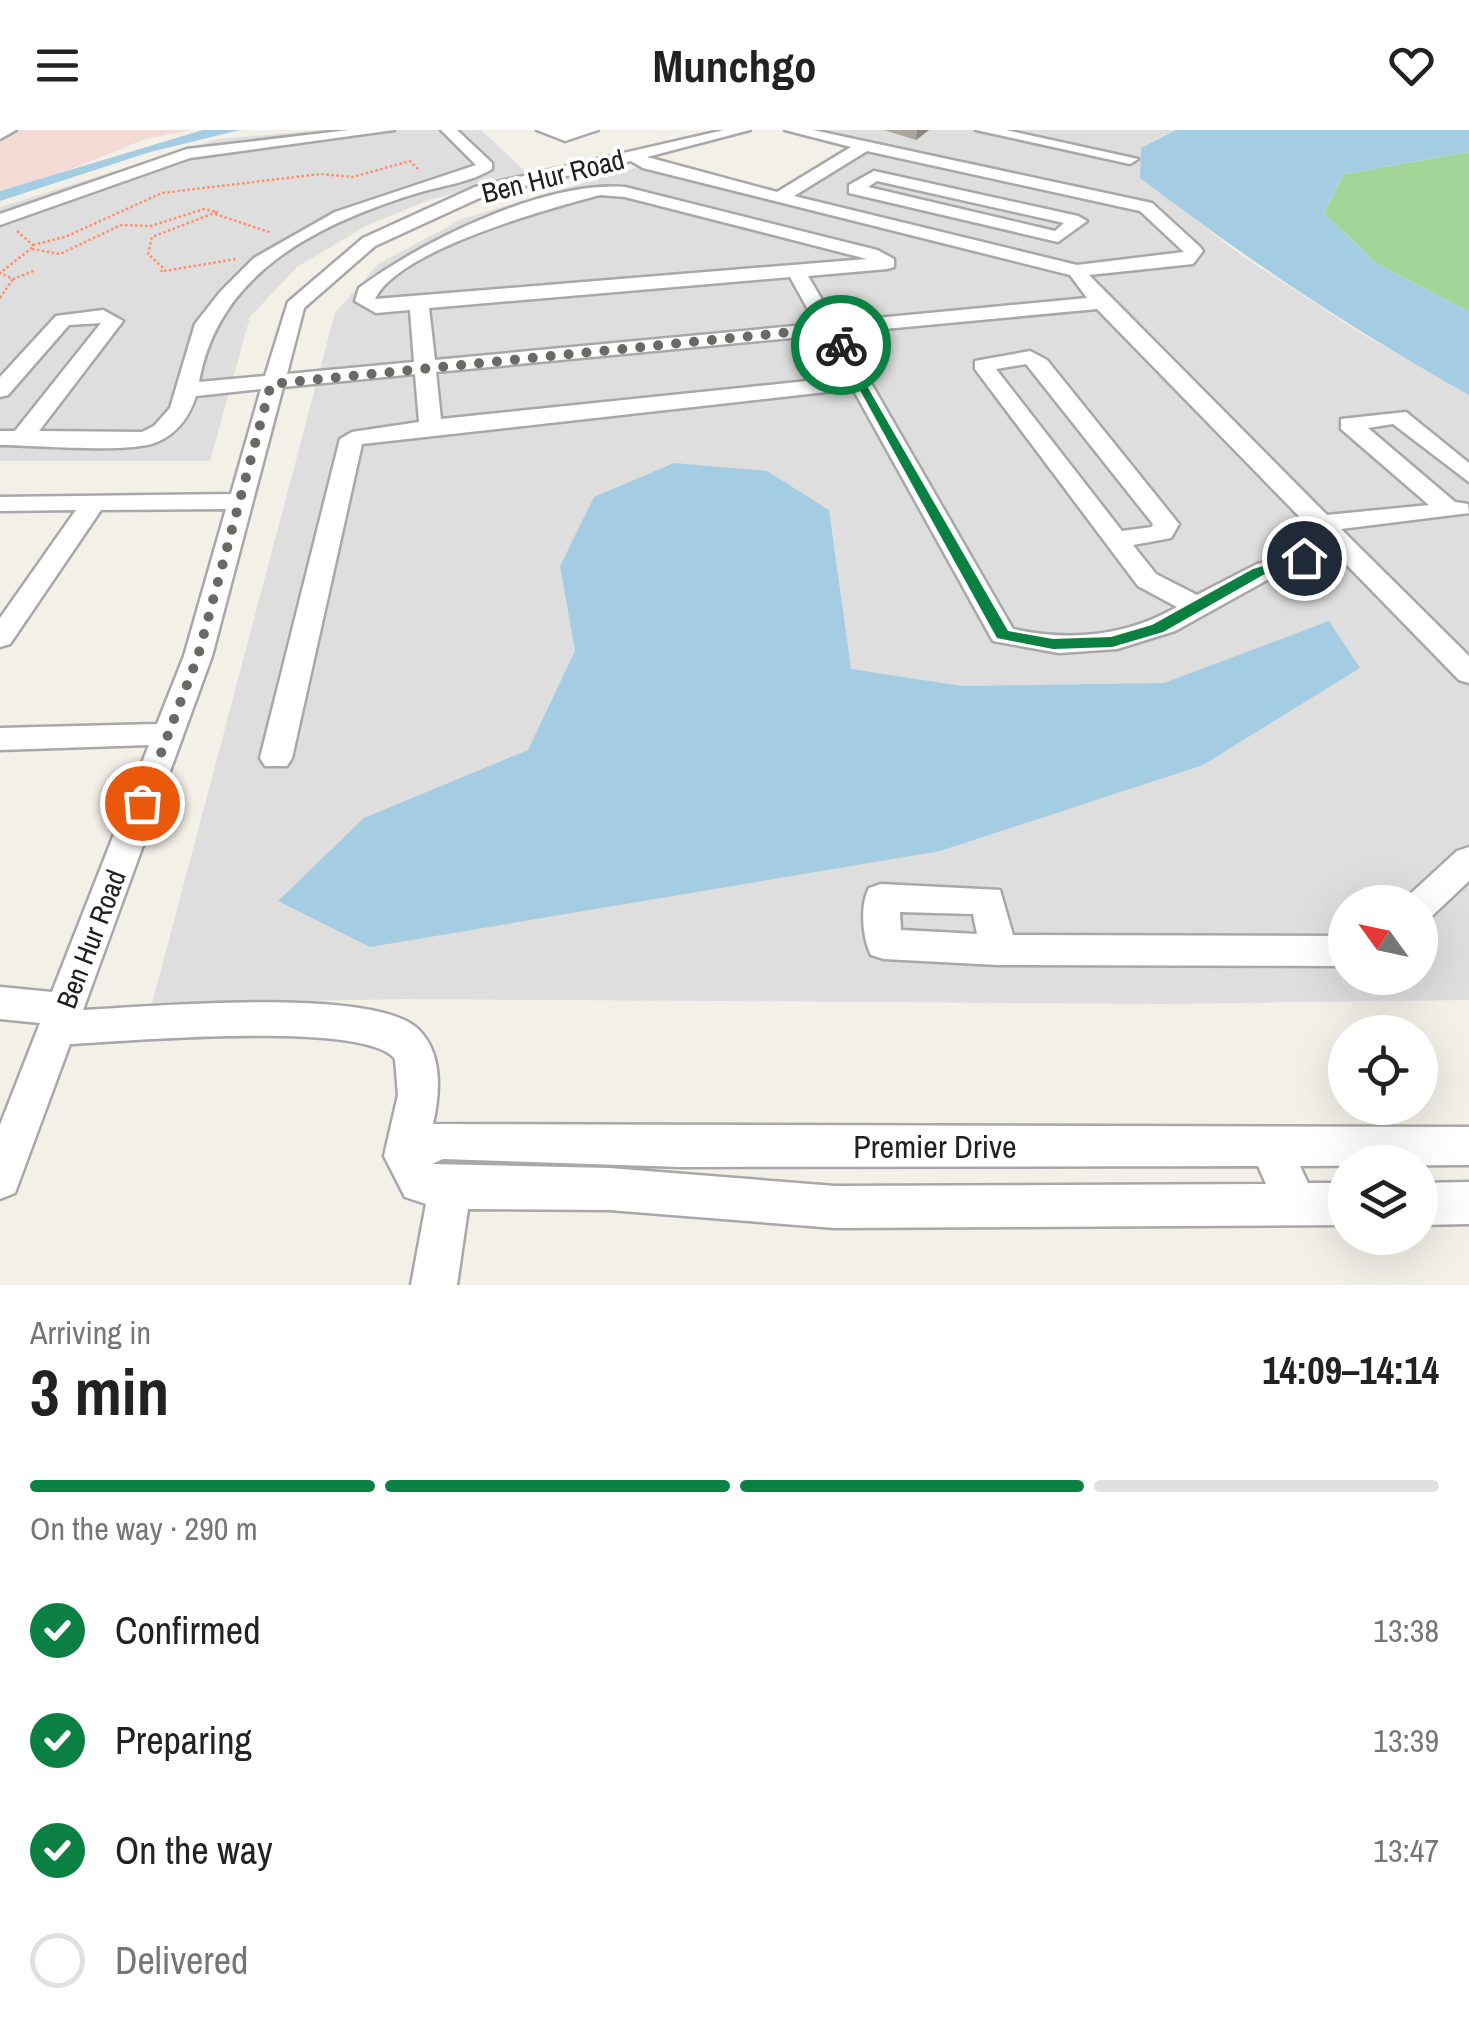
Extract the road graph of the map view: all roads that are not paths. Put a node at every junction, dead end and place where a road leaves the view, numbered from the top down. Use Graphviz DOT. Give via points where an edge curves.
graph roads {
  1 [pos="9,130"];
  2 [pos="387,130"];
  3 [pos="448,130"];
  4 [pos="544,130"];
  5 [pos="591,130"];
  6 [pos="743,130"];
  7 [pos="792,130"];
  8 [pos="983,130"];
  9 [pos="0,134"];
  10 [pos="864,146"];
  11 [pos="632,156"];
  12 [pos="1130,160"];
  13 [pos="967,168"];
  14 [pos="937,190"];
  15 [pos="780,197"];
  16 [pos="917,204"];
  17 [pos="891,224"];
  18 [pos="6,225"];
  19 [pos="331,244"];
  20 [pos="913,252"];
  21 [pos="1077,270"];
  22 [pos="796,271"];
  23 [pos="1098,297"];
  24 [pos="419,304"];
  25 [pos="828,322"];
  26 [pos="424,360"];
  27 [pos="274,376"];
  28 [pos="862,382"];
  29 [pos="188,384"];
  30 [pos="0,390"];
  31 [pos="432,427"];
  32 [pos="11,438"];
  33 [pos="1469,476"];
  34 [pos="239,501"];
  35 [pos="94,503"];
  36 [pos="0,504"];
  37 [pos="1460,509"];
  38 [pos="1323,524"];
  39 [pos="1119,539"];
  40 [pos="1352,554"];
  41 [pos="1194,605"];
  42 [pos="0,638"];
  43 [pos="1469,673"];
  44 [pos="168,734"];
  45 [pos="0,739"];
  46 [pos="276,758"];
  47 [pos="1469,860"];
  48 [pos="1438,889"];
  49 [pos="998,950"];
  50 [pos="1328,951"];
  51 [pos="0,1003"];
  52 [pos="61,1019"];
  53 [pos="1469,1146"];
  54 [pos="1271,1148"];
  55 [pos="405,1156"];
  56 [pos="0,1179"];
  57 [pos="450,1188"];
  58 [pos="1296,1204"];
  59 [pos="1328,1204"];
  60 [pos="1438,1204"];
  61 [pos="1469,1204"];
  62 [pos="434,1285"];
  1 -- 9 [label="street"];
  2 -- 18 [label="street" via="187,154"];
  3 -- 19 [label="street" via="486,166 357,209"];
  4 -- 5 [label="street" via="565,136"];
  6 -- 11 [label="street, Ben Hur Road"];
  7 -- 10 [label="street"];
  8 -- 12 [label="street"];
  10 -- 13 [label="street"];
  10 -- 15 [label="street"];
  11 -- 15 [label="street"];
  11 -- 19 [label="street, Ben Hur Road" via="482,191"];
  13 -- 14 [label="street"];
  13 -- 21 [label="street" via="1146,207 1201,258"];
  14 -- 16 [label="street"];
  14 -- 16 [label="street" via="874,176 855,188"];
  14 -- 16 [label="street" via="1078,222 1058,237"];
  15 -- 17 [label="street"];
  16 -- 17 [label="street"];
  17 -- 20 [label="street"];
  19 -- 27 [label="street, Ben Hur Road" via="295,306"];
  19 -- 29 [label="street" via="246,276 201,332"];
  20 -- 21 [label="street"];
  20 -- 22 [label="street"];
  20 -- 24 [label="street" via="870,254 600,190 456,232 409,257 366,292 364,302"];
  21 -- 23 [label="street"];
  22 -- 24 [label="street"];
  22 -- 25 [label="street"];
  23 -- 25 [label="street"];
  23 -- 38 [label="street"];
  24 -- 26 [label="street"];
  25 -- 26 [label="street"];
  25 -- 28 [label="street"];
  26 -- 27 [label="street"];
  26 -- 31 [label="street"];
  27 -- 29 [label="street"];
  27 -- 34 [label="street, Ben Hur Road"];
  28 -- 31 [label="street"];
  28 -- 41 [label="street" via="1003,635 1053,644 1112,642 1158,628"];
  29 -- 32 [label="street" via="174,425 146,439"];
  30 -- 32 [label="street" via="62,320 112,321"];
  31 -- 46 [label="street" via="352,438"];
  33 -- 37 [label="street" via="1398,417 1350,424"];
  34 -- 35 [label="street"];
  34 -- 44 [label="street, Ben Hur Road" via="198,656"];
  35 -- 36 [label="street"];
  35 -- 42 [label="street"];
  37 -- 38 [label="street"];
  38 -- 40 [label="street"];
  39 -- 39 [label="street" via="1039,438 982,365 1030,357 1040,364 1166,524 1162,533"];
  39 -- 41 [label="street" via="1147,580"];
  40 -- 41 [label="street" via="1304,558 1258,572"];
  40 -- 43 [label="street"];
  44 -- 45 [label="street"];
  44 -- 52 [label="street, Ben Hur Road"];
  47 -- 48 [label="street"];
  49 -- 50 [label="street"];
  51 -- 52 [label="street"];
  52 -- 55 [label="street" via="379,1026 402,1038 416,1062 418,1105"];
  52 -- 56 [label="street, Ben Hur Road"];
  53 -- 54 [label="street, Premier Drive"];
  54 -- 55 [label="street, Premier Drive" via="441,1140"];
  54 -- 58 [label="street"];
  55 -- 57 [label="street, Premier Drive" via="420,1182"];
  57 -- 58 [label="street, Premier Drive" via="609,1189 836,1207"];
  57 -- 62 [label="street"];
  58 -- 59 [label="street, Premier Drive"];
  60 -- 61 [label="street"];
}
